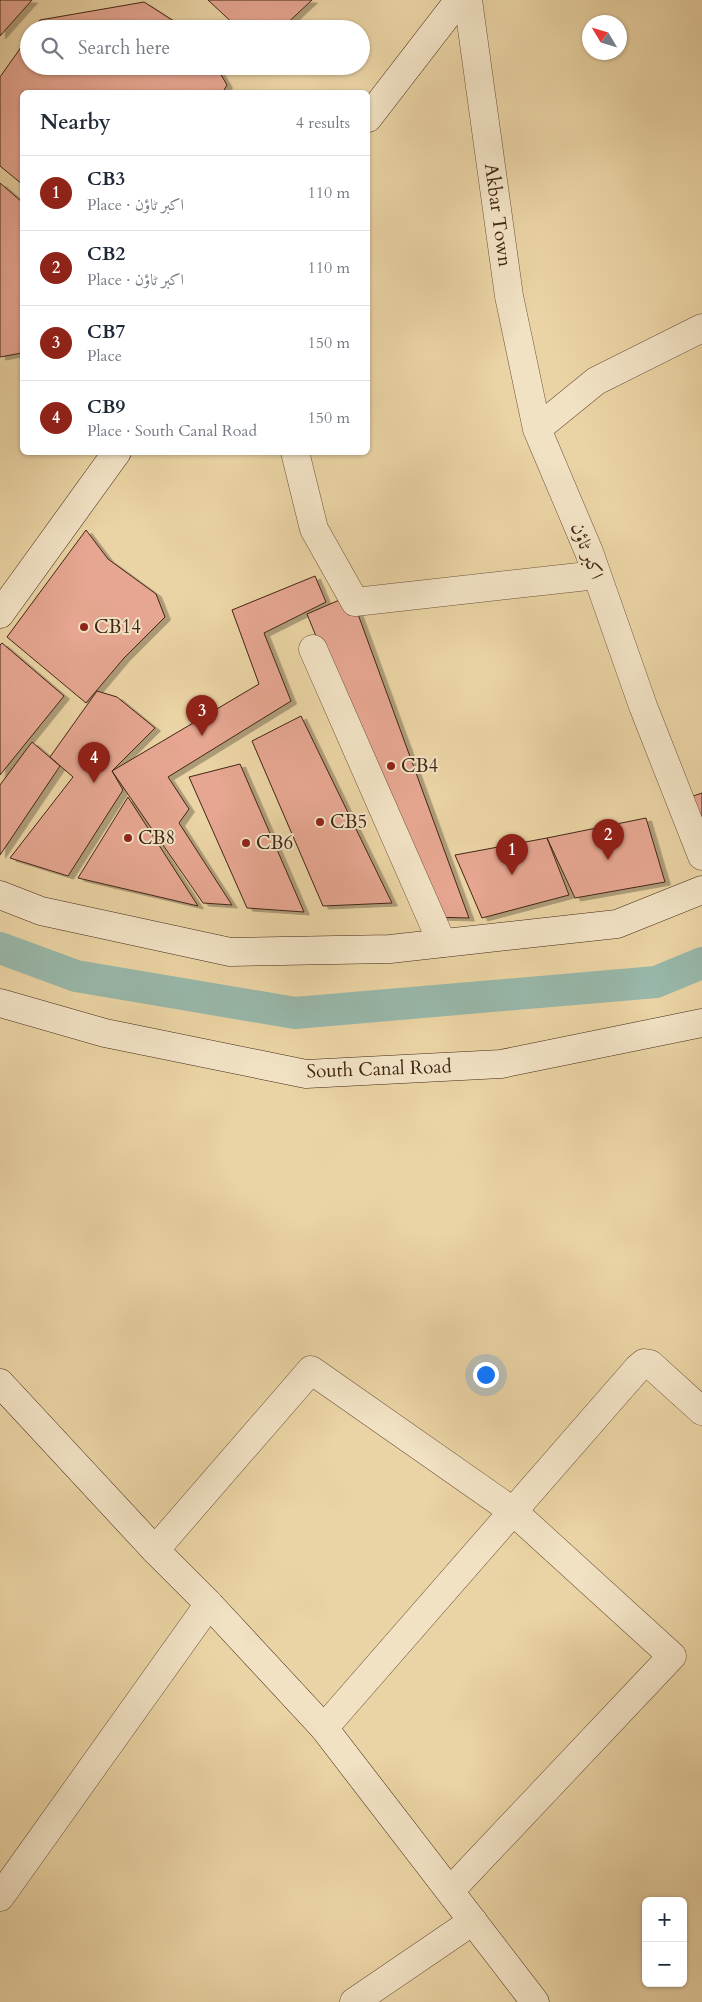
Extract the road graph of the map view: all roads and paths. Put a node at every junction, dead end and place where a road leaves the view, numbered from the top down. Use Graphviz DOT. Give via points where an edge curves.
graph roads {
  1 [pos="459,0"];
  2 [pos="468,0"];
  3 [pos="370,115"];
  4 [pos="702,328"];
  5 [pos="537,429"];
  6 [pos="115,455"];
  7 [pos="296,455"];
  8 [pos="597,574"];
  9 [pos="0,614"];
  10 [pos="313,649"];
  11 [pos="702,856"];
  12 [pos="702,890"];
  13 [pos="0,894"];
  14 [pos="442,943"];
  15 [pos="0,1003"];
  16 [pos="702,1023"];
  17 [pos="0,1383"];
  18 [pos="702,1411"];
  19 [pos="514,1512"];
  20 [pos="155,1550"];
  21 [pos="209,1604"];
  22 [pos="324,1728"];
  23 [pos="450,1891"];
  24 [pos="0,1897"];
  25 [pos="473,1921"];
  26 [pos="354,2002"];
  27 [pos="535,2002"];
  1 -- 3 [label="street"];
  2 -- 5 [label="street, Akbar Town" via="509,296"];
  4 -- 5 [label="street" via="596,381"];
  5 -- 8 [label="street, اکبر ٹاؤن"];
  6 -- 9 [label="street"];
  7 -- 8 [label="street" via="314,529 355,602"];
  8 -- 11 [label="street, اکبر ٹاؤن" via="643,706"];
  10 -- 14 [label="street"];
  12 -- 14 [label="street" via="617,924"];
  13 -- 14 [label="street" via="42,911 230,952 390,949"];
  15 -- 16 [label="street, South Canal Road" via="104,1033 306,1074 501,1064"];
  17 -- 20 [label="street"];
  18 -- 19 [label="street" via="650,1364 644,1363"];
  19 -- 20 [label="street" via="311,1370"];
  19 -- 22 [label="street"];
  19 -- 23 [label="street" via="672,1656"];
  20 -- 21 [label="street"];
  21 -- 22 [label="street"];
  21 -- 24 [label="street"];
  22 -- 23 [label="street"];
  23 -- 25 [label="street"];
  25 -- 26 [label="street"];
  25 -- 27 [label="street"];
}
